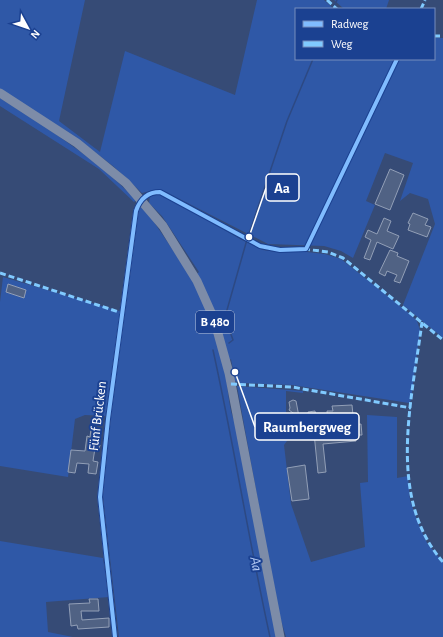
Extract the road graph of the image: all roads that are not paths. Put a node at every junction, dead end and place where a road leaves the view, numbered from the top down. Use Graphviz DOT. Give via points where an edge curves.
graph roads {
  1 [pos="0,93"];
  2 [pos="141,199"];
  3 [pos="115,637"];
  4 [pos="280,637"];
  1 -- 2 [label="main road, B 480" via="105,164"];
  2 -- 3 [label="street, Fünf Brücken" via="135,219 100,496"];
  2 -- 4 [label="main road, B 480" via="178,247 214,319 231,384"];
}
